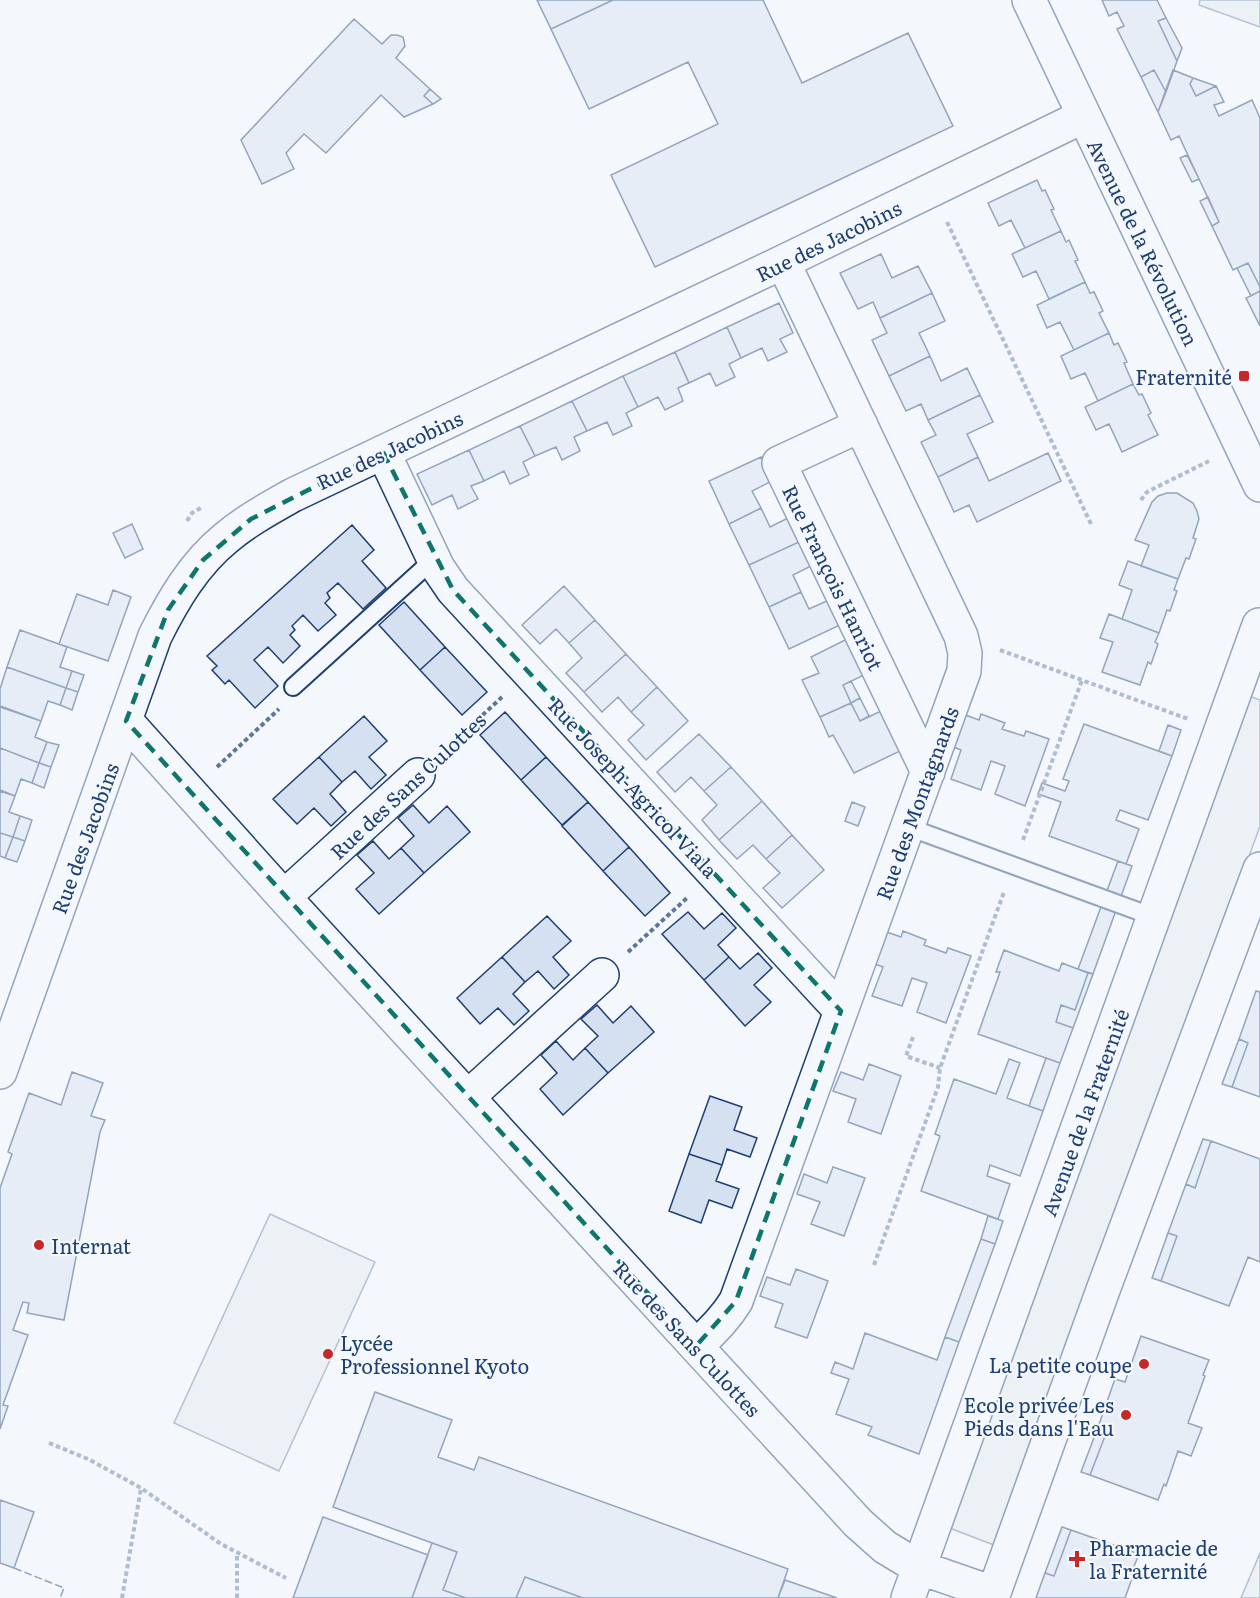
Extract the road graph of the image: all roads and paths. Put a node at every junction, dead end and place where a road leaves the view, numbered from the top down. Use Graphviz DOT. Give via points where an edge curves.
graph roads {
  1 [pos="1029,0"];
  2 [pos="1084,116"];
  3 [pos="932,189"];
  4 [pos="783,262"];
  5 [pos="861,425"];
  6 [pos="383,452"];
  7 [pos="1210,461"];
  8 [pos="1260,485"];
  9 [pos="1141,500"];
  10 [pos="1091,524"];
  11 [pos="434,559"];
  12 [pos="1260,624"];
  13 [pos="961,636"];
  14 [pos="529,672"];
  15 [pos="1082,680"];
  16 [pos="292,687"];
  17 [pos="1188,719"];
  18 [pos="126,721"];
  19 [pos="213,771"];
  20 [pos="928,772"];
  21 [pos="418,775"];
  22 [pos="908,827"];
  23 [pos="1014,866"];
  24 [pos="1260,869"];
  25 [pos="714,873"];
  26 [pos="284,897"];
  27 [pos="1154,917"];
  28 [pos="602,975"];
  29 [pos="841,1011"];
  30 [pos="913,1037"];
  31 [pos="940,1068"];
  32 [pos="0,1072"];
  33 [pos="468,1097"];
  34 [pos="874,1265"];
  35 [pos="696,1346"];
  36 [pos="49,1443"];
  37 [pos="141,1488"];
  38 [pos="237,1553"];
  39 [pos="918,1567"];
  40 [pos="286,1578"];
  41 [pos="992,1595"];
  42 [pos="123,1598"];
  43 [pos="237,1598"];
  44 [pos="908,1598"];
  1 -- 2 [label="street, Avenue de la Révolution"];
  2 -- 3 [label="street, Rue des Jacobins"];
  2 -- 8 [label="street, Avenue de la Révolution"];
  3 -- 4 [label="street, Rue des Jacobins"];
  3 -- 10 [label="path"];
  4 -- 5 [label="street, Rue des Montagnards"];
  4 -- 6 [label="street, Rue des Jacobins"];
  5 -- 13 [label="street, Rue des Montagnards"];
  5 -- 20 [label="street, Rue François Hanriot" via="780,463"];
  6 -- 11 [label="street, Rue Joseph-Agricol Viala"];
  6 -- 18 [label="street, Rue des Jacobins" via="251,519 203,560 155,636"];
  7 -- 9 [label="path" via="1147,492"];
  11 -- 14 [label="street, Rue Joseph-Agricol Viala" via="453,590"];
  11 -- 16 [label="lane"];
  12 -- 27 [label="street, Avenue de la Fraternité"];
  13 -- 15 [label="path"];
  13 -- 20 [label="street, Rue des Montagnards" via="964,671"];
  14 -- 21 [label="path, Rue des Sans Culottes"];
  14 -- 25 [label="street, Rue Joseph-Agricol Viala"];
  15 -- 17 [label="path"];
  15 -- 23 [label="path"];
  16 -- 19 [label="path" via="290,699"];
  18 -- 26 [label="street, Rue des Sans Culottes"];
  18 -- 32 [label="street, Rue des Jacobins"];
  20 -- 22 [label="street, Rue des Montagnards"];
  21 -- 26 [label="street, Rue des Sans Culottes"];
  22 -- 23 [label="lane"];
  22 -- 29 [label="street, Rue des Montagnards"];
  23 -- 27 [label="lane"];
  23 -- 31 [label="path"];
  24 -- 41 [label="street"];
  25 -- 28 [label="path"];
  25 -- 29 [label="street, Rue Joseph-Agricol Viala"];
  26 -- 33 [label="street, Rue des Sans Culottes"];
  27 -- 39 [label="street, Avenue de la Fraternité"];
  28 -- 33 [label="street"];
  29 -- 35 [label="street, Rue des Montagnards" via="736,1300 718,1326"];
  30 -- 31 [label="path" via="906,1056"];
  31 -- 34 [label="path" via="938,1087"];
  33 -- 35 [label="street, Rue des Sans Culottes"];
  35 -- 39 [label="street, Rue des Sans Culottes" via="858,1522 885,1547"];
  36 -- 37 [label="path"];
  37 -- 38 [label="path"];
  37 -- 42 [label="path"];
  38 -- 40 [label="path"];
  38 -- 43 [label="path"];
  39 -- 41 [label="street, Rue des Sans Culottes"];
  39 -- 44 [label="street, Avenue de la Fraternité"];
}
